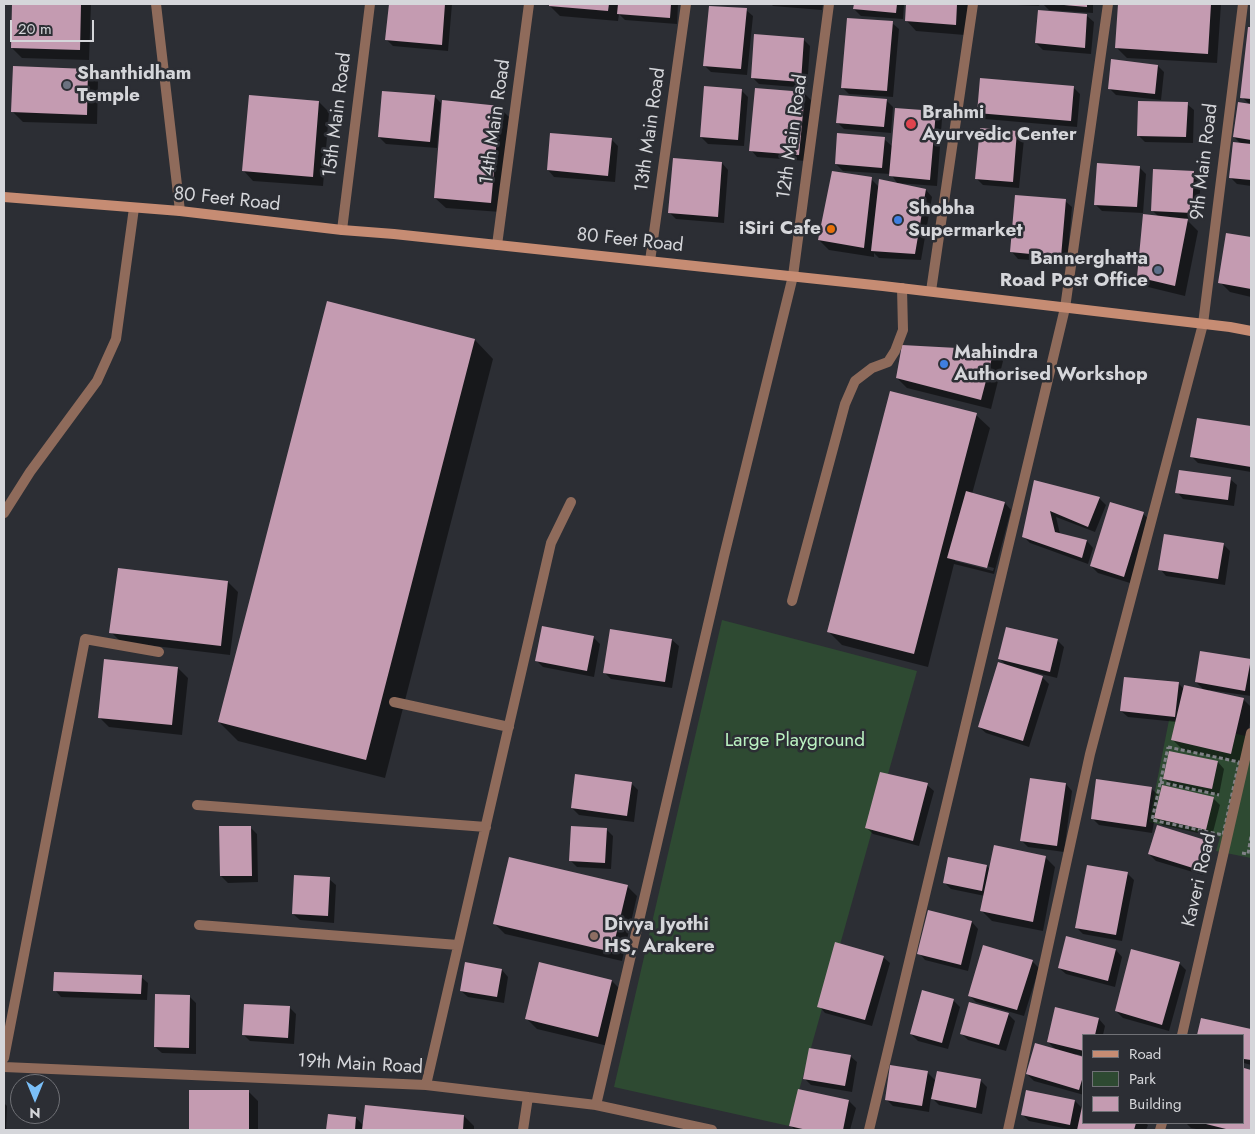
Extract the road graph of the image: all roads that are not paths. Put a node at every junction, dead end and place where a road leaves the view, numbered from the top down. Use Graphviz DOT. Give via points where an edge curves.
graph roads {
  1 [pos="156,4"];
  2 [pos="370,4"];
  3 [pos="529,4"];
  4 [pos="686,4"];
  5 [pos="829,4"];
  6 [pos="973,4"];
  7 [pos="1108,4"];
  8 [pos="1242,4"];
  9 [pos="4,197"];
  10 [pos="134,208"];
  11 [pos="180,211"];
  12 [pos="342,230"];
  13 [pos="497,244"];
  14 [pos="650,261"];
  15 [pos="793,276"];
  16 [pos="902,288"];
  17 [pos="931,291"];
  18 [pos="1065,308"];
  19 [pos="1203,324"];
  20 [pos="1251,331"];
  21 [pos="571,502"];
  22 [pos="4,513"];
  23 [pos="792,601"];
  24 [pos="159,652"];
  25 [pos="394,702"];
  26 [pos="509,727"];
  27 [pos="1251,733"];
  28 [pos="198,805"];
  29 [pos="486,827"];
  30 [pos="199,925"];
  31 [pos="458,945"];
  32 [pos="1182,1034"];
  33 [pos="4,1058"];
  34 [pos="4,1067"];
  35 [pos="426,1085"];
  36 [pos="528,1097"];
  37 [pos="596,1105"];
  38 [pos="523,1130"];
  39 [pos="712,1130"];
  40 [pos="868,1130"];
  41 [pos="1008,1130"];
  1 -- 11 [label="street"];
  2 -- 12 [label="street, 15th Main Road"];
  3 -- 13 [label="street, 14th Main Road"];
  4 -- 14 [label="street, 13th Main Road"];
  5 -- 15 [label="street, 12th Main Road"];
  6 -- 17 [label="street"];
  7 -- 18 [label="street"];
  8 -- 19 [label="street, 9th Main Road"];
  9 -- 10 [label="main road, 80 Feet Road"];
  10 -- 11 [label="main road, 80 Feet Road"];
  10 -- 22 [label="street" via="116,339 97,381"];
  11 -- 12 [label="main road, 80 Feet Road"];
  12 -- 13 [label="main road, 80 Feet Road"];
  13 -- 14 [label="main road, 80 Feet Road"];
  14 -- 15 [label="main road, 80 Feet Road"];
  15 -- 16 [label="main road, 80 Feet Road"];
  15 -- 37 [label="street, 12th Main Road"];
  16 -- 17 [label="main road, 80 Feet Road"];
  16 -- 23 [label="street" via="903,330 895,351 888,362 872,368 855,381 844,404"];
  17 -- 18 [label="main road, 80 Feet Road"];
  18 -- 19 [label="main road, 80 Feet Road"];
  18 -- 40 [label="street"];
  19 -- 20 [label="main road, 80 Feet Road"];
  19 -- 41 [label="street, 9th Main Road" via="1090,754"];
  21 -- 26 [label="street" via="552,543"];
  24 -- 33 [label="street" via="85,638"];
  25 -- 26 [label="street"];
  26 -- 29 [label="street"];
  27 -- 32 [label="street, Kaveri Road"];
  28 -- 29 [label="street"];
  29 -- 31 [label="street"];
  30 -- 31 [label="street"];
  31 -- 35 [label="street"];
  34 -- 35 [label="street, 19th Main Road"];
  35 -- 36 [label="street, 19th Main Road"];
  36 -- 37 [label="street, 19th Main Road"];
  36 -- 38 [label="street"];
  37 -- 39 [label="street, 19th Main Road"];
}
